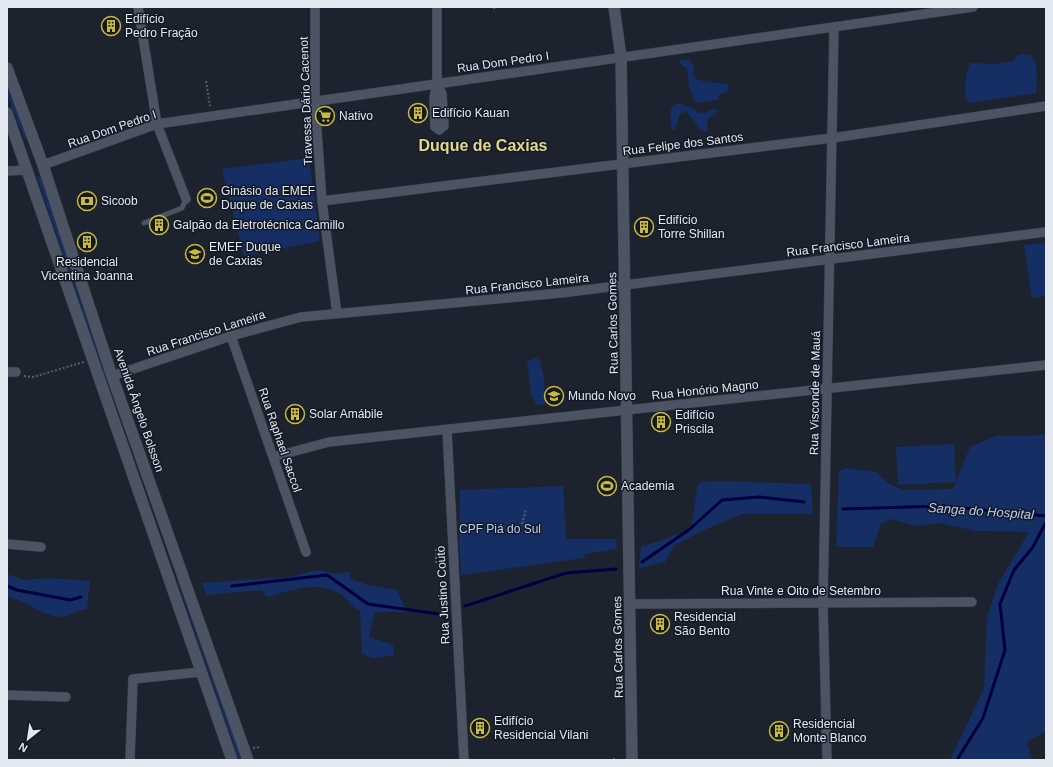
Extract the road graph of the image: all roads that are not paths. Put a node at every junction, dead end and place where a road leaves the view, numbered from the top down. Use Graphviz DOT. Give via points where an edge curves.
graph roads {
  1 [pos="138,7"];
  2 [pos="315,7"];
  3 [pos="437,7"];
  4 [pos="614,7"];
  5 [pos="973,7"];
  6 [pos="834,27"];
  7 [pos="621,57"];
  8 [pos="7,68"];
  9 [pos="438,83"];
  10 [pos="315,101"];
  11 [pos="1046,106"];
  12 [pos="7,113"];
  13 [pos="157,124"];
  14 [pos="832,138"];
  15 [pos="624,164"];
  16 [pos="43,165"];
  17 [pos="7,170"];
  18 [pos="28,170"];
  19 [pos="186,199"];
  20 [pos="322,201"];
  21 [pos="144,223"];
  22 [pos="1046,232"];
  23 [pos="830,259"];
  24 [pos="625,285"];
  25 [pos="337,314"];
  26 [pos="231,336"];
  27 [pos="1046,365"];
  28 [pos="112,376"];
  29 [pos="827,389"];
  30 [pos="627,410"];
  31 [pos="447,430"];
  32 [pos="273,457"];
  33 [pos="7,544"];
  34 [pos="41,546"];
  35 [pos="306,552"];
  36 [pos="972,602"];
  37 [pos="823,603"];
  38 [pos="630,604"];
  39 [pos="201,672"];
  40 [pos="7,695"];
  41 [pos="66,697"];
  42 [pos="130,760"];
  43 [pos="232,760"];
  44 [pos="248,760"];
  45 [pos="464,760"];
  46 [pos="632,760"];
  47 [pos="827,760"];
  1 -- 13 [label="street"];
  2 -- 10 [label="street, Travessa Dário Cacenot"];
  3 -- 9 [label="street"];
  4 -- 7 [label="main road, Rua Carlos Gomes"];
  5 -- 6 [label="street, Rua Dom Pedro I"];
  6 -- 7 [label="street, Rua Dom Pedro I"];
  6 -- 14 [label="street, Rua Visconde de Mauá"];
  7 -- 9 [label="street, Rua Dom Pedro I"];
  7 -- 15 [label="main road, Rua Carlos Gomes"];
  8 -- 16 [label="main road, Avenida Ângelo Bolsson"];
  9 -- 10 [label="street, Rua Dom Pedro I"];
  10 -- 13 [label="street, Rua Dom Pedro I"];
  10 -- 20 [label="street, Travessa Dário Cacenot"];
  11 -- 14 [label="street, Rua Felipe dos Santos"];
  12 -- 18 [label="main road"];
  13 -- 16 [label="street, Rua Dom Pedro I"];
  13 -- 19 [label="street"];
  14 -- 15 [label="street, Rua Felipe dos Santos"];
  14 -- 23 [label="street, Rua Visconde de Mauá"];
  15 -- 20 [label="street, Rua Felipe dos Santos"];
  15 -- 24 [label="main road, Rua Carlos Gomes"];
  16 -- 18 [label="main road"];
  16 -- 28 [label="main road, Avenida Ângelo Bolsson"];
  17 -- 18 [label="street"];
  18 -- 39 [label="main road"];
  19 -- 21 [label="lane" via="182,208"];
  20 -- 25 [label="street, Travessa Dário Cacenot"];
  22 -- 23 [label="street, Rua Francisco Lameira"];
  23 -- 24 [label="street, Rua Francisco Lameira"];
  23 -- 29 [label="street, Rua Visconde de Mauá"];
  24 -- 25 [label="street, Rua Francisco Lameira"];
  24 -- 30 [label="main road, Rua Carlos Gomes"];
  25 -- 26 [label="street, Rua Francisco Lameira" via="301,317"];
  26 -- 28 [label="street, Rua Francisco Lameira"];
  26 -- 32 [label="street, Rua Raphael Saccol"];
  27 -- 29 [label="street, Rua Honório Magno"];
  28 -- 44 [label="main road, Avenida Ângelo Bolsson"];
  29 -- 30 [label="street, Rua Honório Magno"];
  29 -- 37 [label="street, Rua Visconde de Mauá"];
  30 -- 31 [label="street, Rua Honório Magno"];
  30 -- 38 [label="main road, Rua Carlos Gomes"];
  31 -- 32 [label="street, Rua Honório Magno" via="329,442"];
  31 -- 45 [label="street, Rua Justino Couto"];
  32 -- 35 [label="street, Rua Raphael Saccol"];
  33 -- 34 [label="street"];
  36 -- 37 [label="street, Rua Vinte e Oito de Setembro"];
  37 -- 38 [label="street, Rua Vinte e Oito de Setembro"];
  37 -- 47 [label="street, Rua Visconde de Mauá"];
  38 -- 46 [label="main road, Rua Carlos Gomes"];
  39 -- 42 [label="street" via="133,679"];
  39 -- 43 [label="main road"];
  40 -- 41 [label="street"];
}
